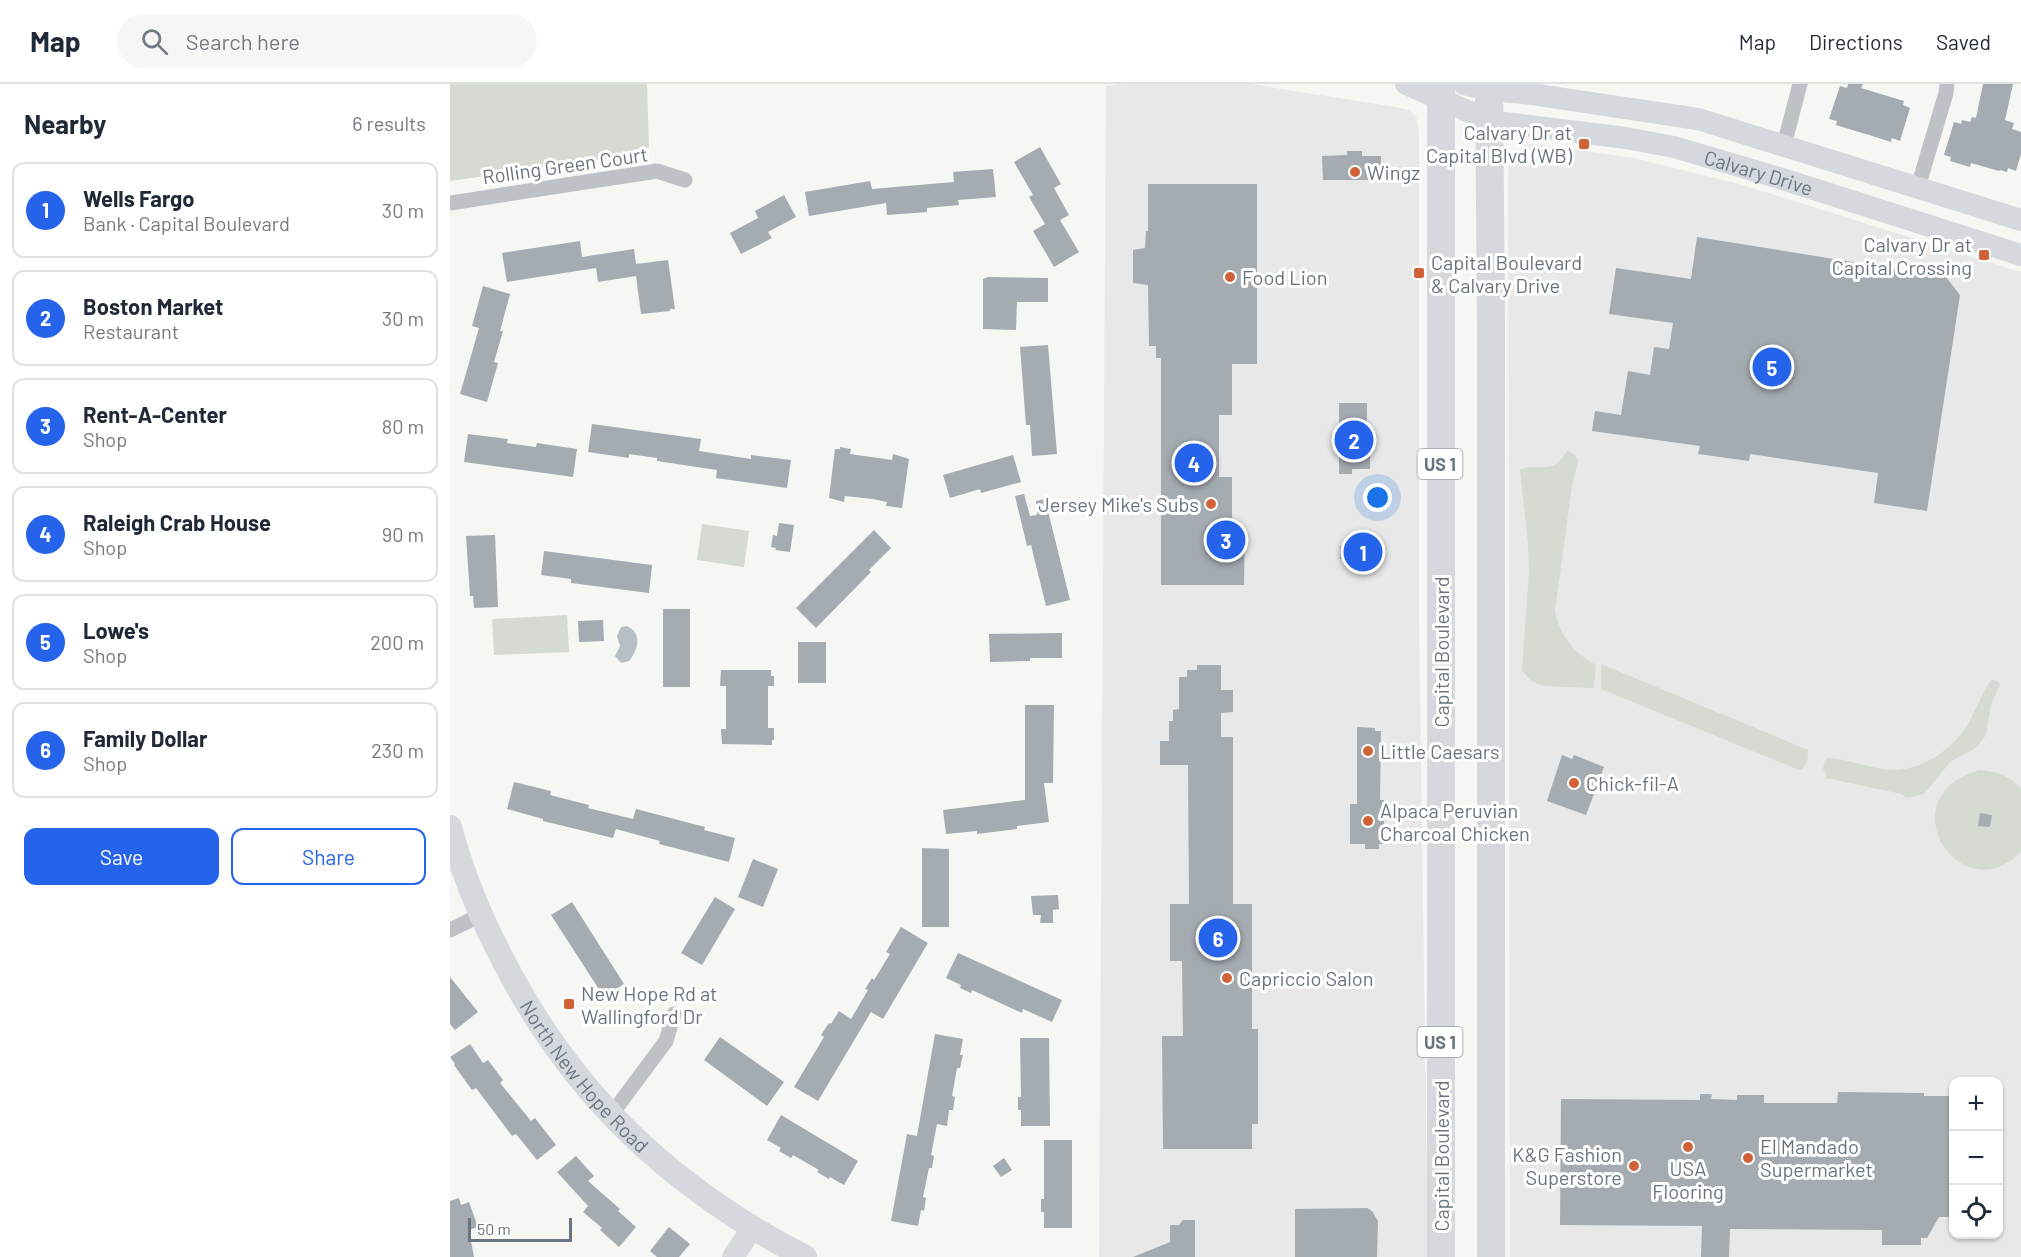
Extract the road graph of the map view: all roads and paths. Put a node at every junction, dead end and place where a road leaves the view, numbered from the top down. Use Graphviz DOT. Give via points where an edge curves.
graph roads {
  1 [pos="1406,84"];
  2 [pos="1800,84"];
  3 [pos="1947,84"];
  4 [pos="1481,86"];
  5 [pos="1441,92"];
  6 [pos="1490,121"];
  7 [pos="1784,145"];
  8 [pos="1776,177"];
  9 [pos="685,180"];
  10 [pos="1918,187"];
  11 [pos="450,203"];
  12 [pos="2021,220"];
  13 [pos="2021,255"];
  14 [pos="450,826"];
  15 [pos="481,915"];
  16 [pos="450,930"];
  17 [pos="674,1014"];
  18 [pos="611,1115"];
  19 [pos="753,1227"];
  20 [pos="734,1257"];
  21 [pos="805,1257"];
  22 [pos="1441,1257"];
  23 [pos="1491,1257"];
  1 -- 5 [label="street"];
  2 -- 7 [label="street"];
  3 -- 10 [label="street"];
  4 -- 6 [label="highway, US 1"];
  4 -- 7 [label="street, Calvary Drive" via="1698,118"];
  5 -- 6 [label="street, Calvary Drive"];
  5 -- 22 [label="highway, Capital Boulevard / US 1"];
  6 -- 8 [label="street, Calvary Drive" via="1658,144"];
  6 -- 23 [label="highway, US 1"];
  7 -- 8 [label="street"];
  7 -- 10 [label="street, Calvary Drive"];
  8 -- 13 [label="street, Calvary Drive"];
  9 -- 11 [label="street, Rolling Green Court" via="657,171"];
  10 -- 12 [label="street, Calvary Drive"];
  14 -- 15 [label="main road, North New Hope Road"];
  15 -- 16 [label="street"];
  15 -- 18 [label="main road, North New Hope Road" via="544,1032"];
  17 -- 18 [label="street" via="666,1041"];
  18 -- 19 [label="main road, North New Hope Road" via="688,1185"];
  19 -- 20 [label="street"];
  19 -- 21 [label="main road, North New Hope Road"];
}
